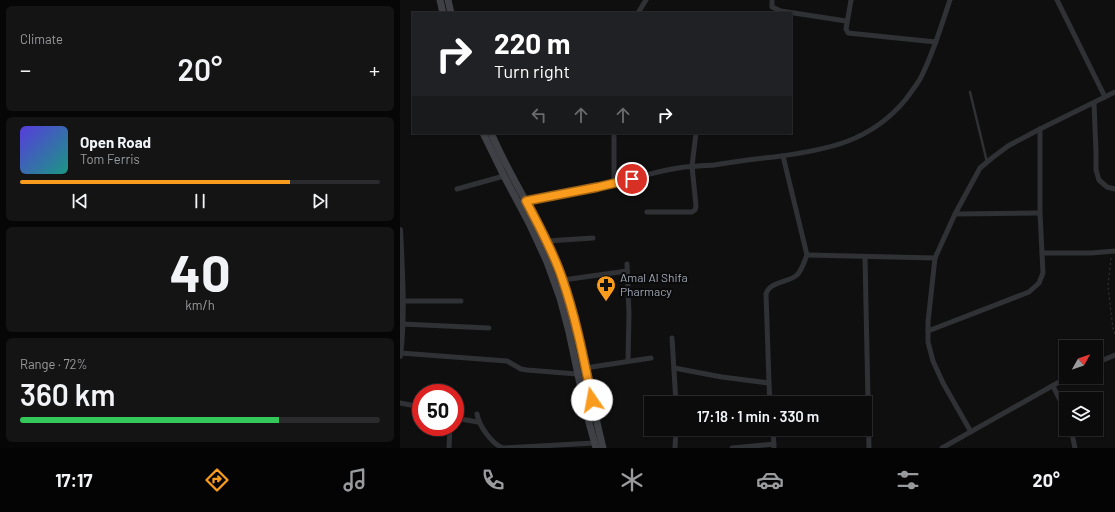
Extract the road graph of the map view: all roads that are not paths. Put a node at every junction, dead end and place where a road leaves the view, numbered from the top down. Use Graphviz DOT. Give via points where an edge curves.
graph roads {
  1 [pos="440,0"];
  2 [pos="448,0"];
  3 [pos="646,0"];
  4 [pos="772,0"];
  5 [pos="851,0"];
  6 [pos="950,0"];
  7 [pos="1058,0"];
  8 [pos="443,12"];
  9 [pos="451,12"];
  10 [pos="639,12"];
  11 [pos="788,12"];
  12 [pos="792,13"];
  13 [pos="846,21"];
  14 [pos="936,42"];
  15 [pos="970,92"];
  16 [pos="1115,92"];
  17 [pos="1106,97"];
  18 [pos="1094,103"];
  19 [pos="1040,129"];
  20 [pos="483,134"];
  21 [pos="491,134"];
  22 [pos="614,134"];
  23 [pos="696,134"];
  24 [pos="782,156"];
  25 [pos="987,162"];
  26 [pos="692,166"];
  27 [pos="504,176"];
  28 [pos="614,184"];
  29 [pos="457,189"];
  30 [pos="1115,189"];
  31 [pos="522,201"];
  32 [pos="647,212"];
  33 [pos="1040,213"];
  34 [pos="955,214"];
  35 [pos="400,230"];
  36 [pos="593,238"];
  37 [pos="546,241"];
  38 [pos="1114,251"];
  39 [pos="1042,253"];
  40 [pos="807,255"];
  41 [pos="865,257"];
  42 [pos="935,258"];
  43 [pos="627,264"];
  44 [pos="627,271"];
  45 [pos="563,280"];
  46 [pos="401,293"];
  47 [pos="402,301"];
  48 [pos="461,301"];
  49 [pos="402,324"];
  50 [pos="489,328"];
  51 [pos="928,331"];
  52 [pos="672,338"];
  53 [pos="400,355"];
  54 [pos="1115,355"];
  55 [pos="651,358"];
  56 [pos="1103,360"];
  57 [pos="628,361"];
  58 [pos="585,368"];
  59 [pos="674,368"];
  60 [pos="577,374"];
  61 [pos="1059,382"];
  62 [pos="769,383"];
  63 [pos="1053,386"];
  64 [pos="676,396"];
  65 [pos="770,396"];
  66 [pos="1059,398"];
  67 [pos="400,403"];
  68 [pos="412,405"];
  69 [pos="477,414"];
  70 [pos="464,420"];
  71 [pos="478,422"];
  72 [pos="971,432"];
  73 [pos="450,436"];
  74 [pos="676,436"];
  75 [pos="773,436"];
  76 [pos="1072,436"];
  77 [pos="595,445"];
  78 [pos="774,446"];
  79 [pos="449,448"];
  80 [pos="504,448"];
  81 [pos="603,448"];
  82 [pos="675,448"];
  83 [pos="732,448"];
  84 [pos="869,448"];
  85 [pos="942,448"];
  86 [pos="1075,448"];
  1 -- 8 [label="main road"];
  2 -- 9 [label="main road"];
  3 -- 10 [label="street"];
  4 -- 11 [label="street" via="772,7"];
  5 -- 13 [label="street"];
  6 -- 14 [label="street"];
  7 -- 17 [label="street"];
  12 -- 13 [label="street"];
  13 -- 14 [label="street" via="848,33"];
  14 -- 24 [label="street" via="920,80 900,106 878,125 842,144"];
  15 -- 25 [label="lane"];
  16 -- 17 [label="street"];
  17 -- 18 [label="street"];
  18 -- 19 [label="street"];
  18 -- 30 [label="street" via="1096,170 1100,180 1107,187"];
  19 -- 25 [label="street" via="1008,146"];
  19 -- 33 [label="street"];
  20 -- 27 [label="main road"];
  21 -- 31 [label="main road"];
  22 -- 28 [label="street"];
  23 -- 26 [label="street"];
  24 -- 26 [label="street"];
  24 -- 40 [label="street"];
  25 -- 34 [label="street" via="980,168"];
  26 -- 28 [label="street"];
  26 -- 32 [label="street" via="695,210"];
  27 -- 29 [label="street"];
  27 -- 31 [label="main road"];
  28 -- 31 [label="street"];
  31 -- 37 [label="main road"];
  31 -- 60 [label="main road" via="560,298"];
  33 -- 34 [label="street"];
  33 -- 39 [label="street"];
  34 -- 42 [label="street"];
  35 -- 46 [label="street"];
  36 -- 37 [label="street"];
  37 -- 45 [label="main road"];
  38 -- 39 [label="street"];
  39 -- 51 [label="street" via="1043,273 1039,283 1029,292"];
  40 -- 41 [label="street"];
  40 -- 62 [label="street" via="796,276 767,289"];
  41 -- 42 [label="street"];
  41 -- 84 [label="street"];
  42 -- 51 [label="street"];
  43 -- 44 [label="street"];
  44 -- 45 [label="street"];
  44 -- 57 [label="street"];
  45 -- 58 [label="main road"];
  46 -- 47 [label="street"];
  47 -- 48 [label="street"];
  47 -- 49 [label="street"];
  49 -- 50 [label="street"];
  49 -- 53 [label="street"];
  51 -- 72 [label="street" via="933,361"];
  52 -- 59 [label="street"];
  53 -- 60 [label="street" via="507,361 521,369"];
  54 -- 56 [label="street"];
  55 -- 57 [label="street"];
  57 -- 58 [label="street"];
  58 -- 81 [label="main road"];
  59 -- 62 [label="street"];
  59 -- 64 [label="street"];
  60 -- 77 [label="main road"];
  61 -- 63 [label="street"];
  62 -- 65 [label="street"];
  63 -- 66 [label="street"];
  63 -- 72 [label="street"];
  67 -- 68 [label="street"];
  69 -- 71 [label="street"];
  70 -- 71 [label="street"];
  71 -- 80 [label="street" via="498,446"];
  72 -- 85 [label="street"];
  73 -- 79 [label="street"];
  74 -- 82 [label="street"];
  75 -- 78 [label="street"];
  76 -- 86 [label="street"];
  77 -- 80 [label="street"];
  78 -- 83 [label="street"];
}
